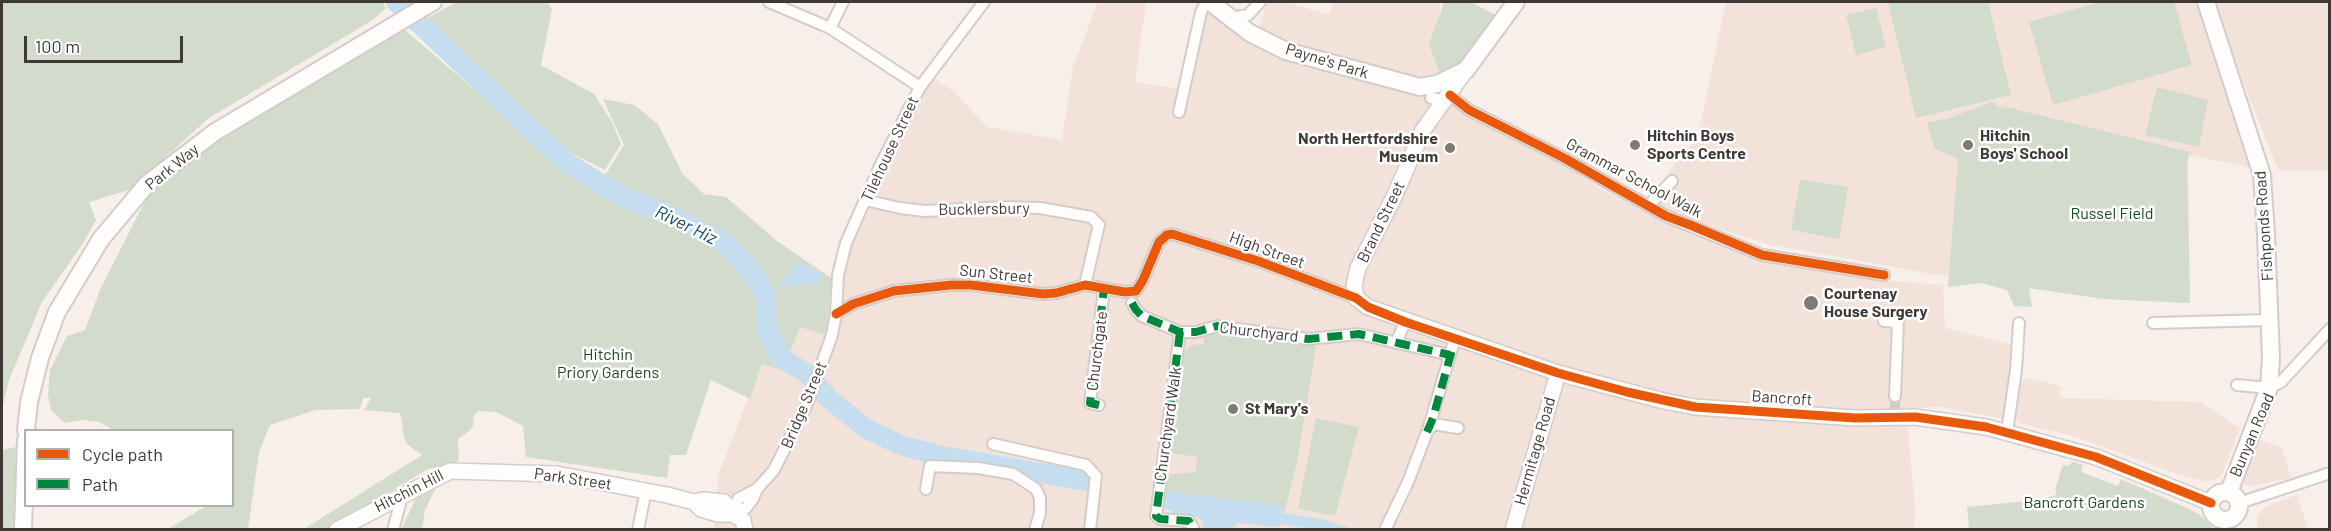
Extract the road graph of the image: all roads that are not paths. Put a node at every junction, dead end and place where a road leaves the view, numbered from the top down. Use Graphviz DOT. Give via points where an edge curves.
graph roads {
  1 [pos="769,2"];
  2 [pos="843,2"];
  3 [pos="984,2"];
  4 [pos="1208,2"];
  5 [pos="1260,2"];
  6 [pos="1516,2"];
  7 [pos="2206,2"];
  8 [pos="430,3"];
  9 [pos="1230,18"];
  10 [pos="830,28"];
  11 [pos="1466,70"];
  12 [pos="920,87"];
  13 [pos="1425,93"];
  14 [pos="1450,95"];
  15 [pos="1179,112"];
  16 [pos="1431,116"];
  17 [pos="1672,181"];
  18 [pos="865,200"];
  19 [pos="1648,206"];
  20 [pos="1884,275"];
  21 [pos="1085,285"];
  22 [pos="1104,289"];
  23 [pos="1356,298"];
  24 [pos="1132,303"];
  25 [pos="836,314"];
  26 [pos="2270,320"];
  27 [pos="1884,321"];
  28 [pos="1405,322"];
  29 [pos="2019,323"];
  30 [pos="2153,323"];
  31 [pos="2330,329"];
  32 [pos="1180,332"];
  33 [pos="1455,338"];
  34 [pos="1396,343"];
  35 [pos="1450,355"];
  36 [pos="1558,373"];
  37 [pos="2237,385"];
  38 [pos="2269,388"];
  39 [pos="1895,396"];
  40 [pos="1099,405"];
  41 [pos="1458,428"];
  42 [pos="27,429"];
  43 [pos="1427,432"];
  44 [pos="2007,432"];
  45 [pos="993,444"];
  46 [pos="450,471"];
  47 [pos="2330,473"];
  48 [pos="926,489"];
  49 [pos="646,490"];
  50 [pos="398,497"];
  51 [pos="24,500"];
  52 [pos="2211,503"];
  53 [pos="2237,511"];
  54 [pos="732,513"];
  55 [pos="23,530"];
  56 [pos="337,530"];
  57 [pos="393,530"];
  58 [pos="638,530"];
  59 [pos="738,530"];
  60 [pos="745,530"];
  61 [pos="1035,530"];
  62 [pos="1090,530"];
  63 [pos="1194,530"];
  64 [pos="1385,530"];
  65 [pos="1513,530"];
  1 -- 10 [label="street"];
  2 -- 10 [label="street"];
  3 -- 12 [label="street, Tilehouse Street"];
  4 -- 9 [label="main road, Payne's Park"];
  4 -- 15 [label="street" via="1201,12"];
  5 -- 9 [label="street" via="1248,15"];
  6 -- 11 [label="main road"];
  7 -- 26 [label="main road, Fishponds Road" via="2262,175"];
  8 -- 42 [label="main road, Park Way" via="215,132 147,184 101,239 57,312 40,358"];
  9 -- 13 [label="main road, Payne's Park" via="1286,51"];
  10 -- 12 [label="street"];
  11 -- 13 [label="main road"];
  11 -- 14 [label="street, Brand Street"];
  12 -- 18 [label="street, Tilehouse Street"];
  13 -- 14 [label="street" via="1441,100"];
  13 -- 16 [label="street, Brand Street"];
  14 -- 16 [label="street, Brand Street"];
  14 -- 19 [label="street, Grammar School Walk" via="1469,110"];
  16 -- 23 [label="street, Brand Street" via="1358,268"];
  17 -- 19 [label="street, Grammar School Walk"];
  18 -- 21 [label="street, Bucklersbury" via="925,211 1040,208 1091,217 1099,225"];
  18 -- 25 [label="street, Tilehouse Street" via="846,243 838,275"];
  19 -- 20 [label="street, Grammar School Walk" via="1762,255"];
  21 -- 22 [label="street"];
  21 -- 25 [label="street, Sun Street" via="1043,294 971,285 913,288 874,296"];
  22 -- 23 [label="street, High Street" via="1136,291 1159,242 1167,235 1192,239"];
  22 -- 40 [label="street, Churchgate" via="1090,403"];
  23 -- 28 [label="street, Bancroft"];
  24 -- 32 [label="street" via="1142,316"];
  25 -- 54 [label="street, Bridge Street" via="808,402 774,470 746,508"];
  26 -- 30 [label="street"];
  26 -- 38 [label="main road, Fishponds Road"];
  27 -- 39 [label="street" via="1898,322"];
  28 -- 33 [label="street, Bancroft"];
  28 -- 34 [label="street"];
  29 -- 44 [label="street"];
  31 -- 38 [label="street, Bunyan Road" via="2288,376"];
  32 -- 34 [label="street, Churchyard" via="1217,326 1308,339 1359,334"];
  32 -- 63 [label="street, Churchyard Walk" via="1157,511 1160,519 1189,521"];
  33 -- 35 [label="street"];
  33 -- 36 [label="street, Bancroft"];
  34 -- 35 [label="street, Churchyard"];
  35 -- 43 [label="street"];
  36 -- 44 [label="street, Bancroft" via="1695,406 1843,417 1895,414"];
  36 -- 65 [label="street, Hermitage Road"];
  37 -- 38 [label="street"];
  38 -- 53 [label="main road, Bunyan Road"];
  41 -- 43 [label="street" via="1434,424"];
  43 -- 64 [label="street"];
  44 -- 52 [label="street, Bancroft" via="2096,457"];
  45 -- 62 [label="street" via="1086,465 1096,476"];
  46 -- 49 [label="street, Park Street" via="557,474"];
  46 -- 50 [label="street, Hitchin Hill"];
  47 -- 53 [label="street"];
  48 -- 61 [label="street" via="930,466 1013,474 1036,489 1040,498"];
  49 -- 54 [label="street, Park Street" via="694,502 701,509 718,514"];
  49 -- 58 [label="street"];
  50 -- 56 [label="street, Hitchin Hill"];
  50 -- 57 [label="street" via="400,504"];
  51 -- 55 [label="main road"];
  52 -- 53 [label="main road" via="2220,493"];
  52 -- 53 [label="main road" via="2212,512 2225,521"];
  54 -- 59 [label="street" via="733,525"];
  54 -- 60 [label="street" via="743,520"];
}
